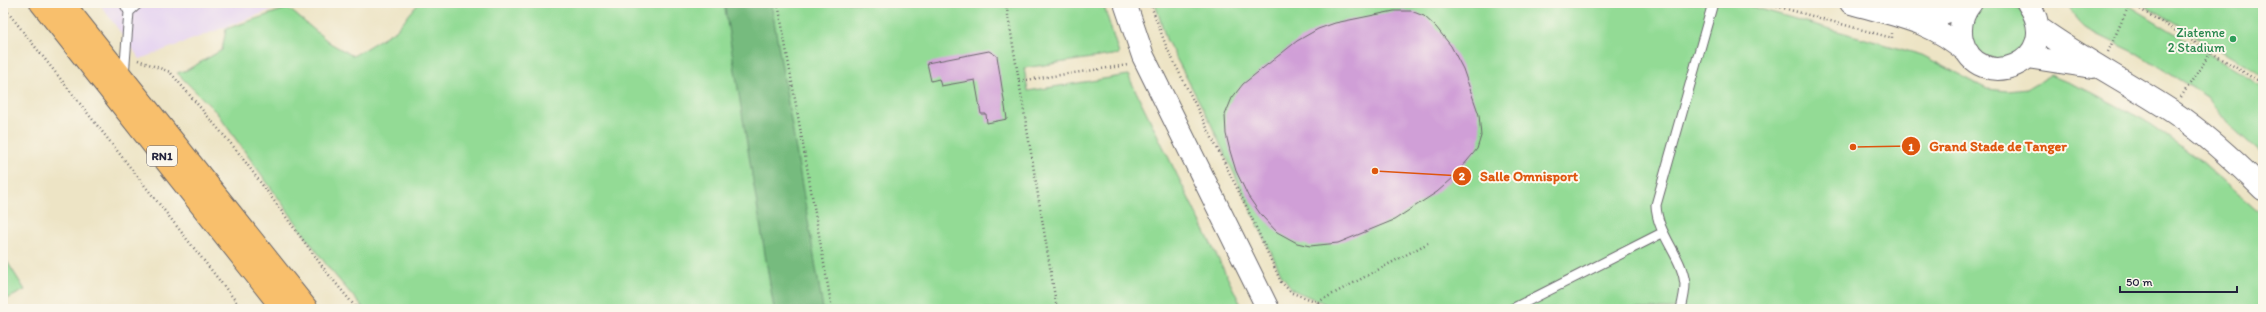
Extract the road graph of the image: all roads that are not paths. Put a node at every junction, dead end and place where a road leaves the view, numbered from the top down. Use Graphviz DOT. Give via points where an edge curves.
graph roads {
  1 [pos="41,3"];
  2 [pos="63,3"];
  3 [pos="124,3"];
  4 [pos="139,3"];
  5 [pos="1125,3"];
  6 [pos="1713,3"];
  7 [pos="1851,3"];
  8 [pos="1971,3"];
  9 [pos="2028,3"];
  10 [pos="130,12"];
  11 [pos="1903,17"];
  12 [pos="2039,28"];
  13 [pos="1968,53"];
  14 [pos="2028,58"];
  15 [pos="2100,69"];
  16 [pos="123,81"];
  17 [pos="2263,189"];
  18 [pos="1662,233"];
  19 [pos="283,309"];
  20 [pos="307,309"];
  21 [pos="1268,309"];
  22 [pos="1512,309"];
  23 [pos="1681,309"];
  1 -- 19 [label="highway, RN1"];
  2 -- 16 [label="highway, RN1"];
  3 -- 10 [label="lane"];
  4 -- 10 [label="lane"];
  5 -- 21 [label="street" via="1143,56"];
  6 -- 18 [label="lane" via="1657,196 1656,215"];
  7 -- 11 [label="street"];
  8 -- 11 [label="street" via="1935,16"];
  8 -- 13 [label="street" via="1964,12 1961,23 1961,34"];
  9 -- 12 [label="street" via="2036,14"];
  10 -- 16 [label="lane"];
  11 -- 13 [label="street" via="1941,32"];
  12 -- 14 [label="street" via="2034,49"];
  12 -- 15 [label="street"];
  13 -- 14 [label="street" via="1984,66 2000,69 2015,66"];
  14 -- 15 [label="street"];
  15 -- 17 [label="street" via="2173,112 2219,146"];
  16 -- 20 [label="highway, RN1"];
  18 -- 22 [label="lane"];
  18 -- 23 [label="lane" via="1684,276 1685,294"];
}
